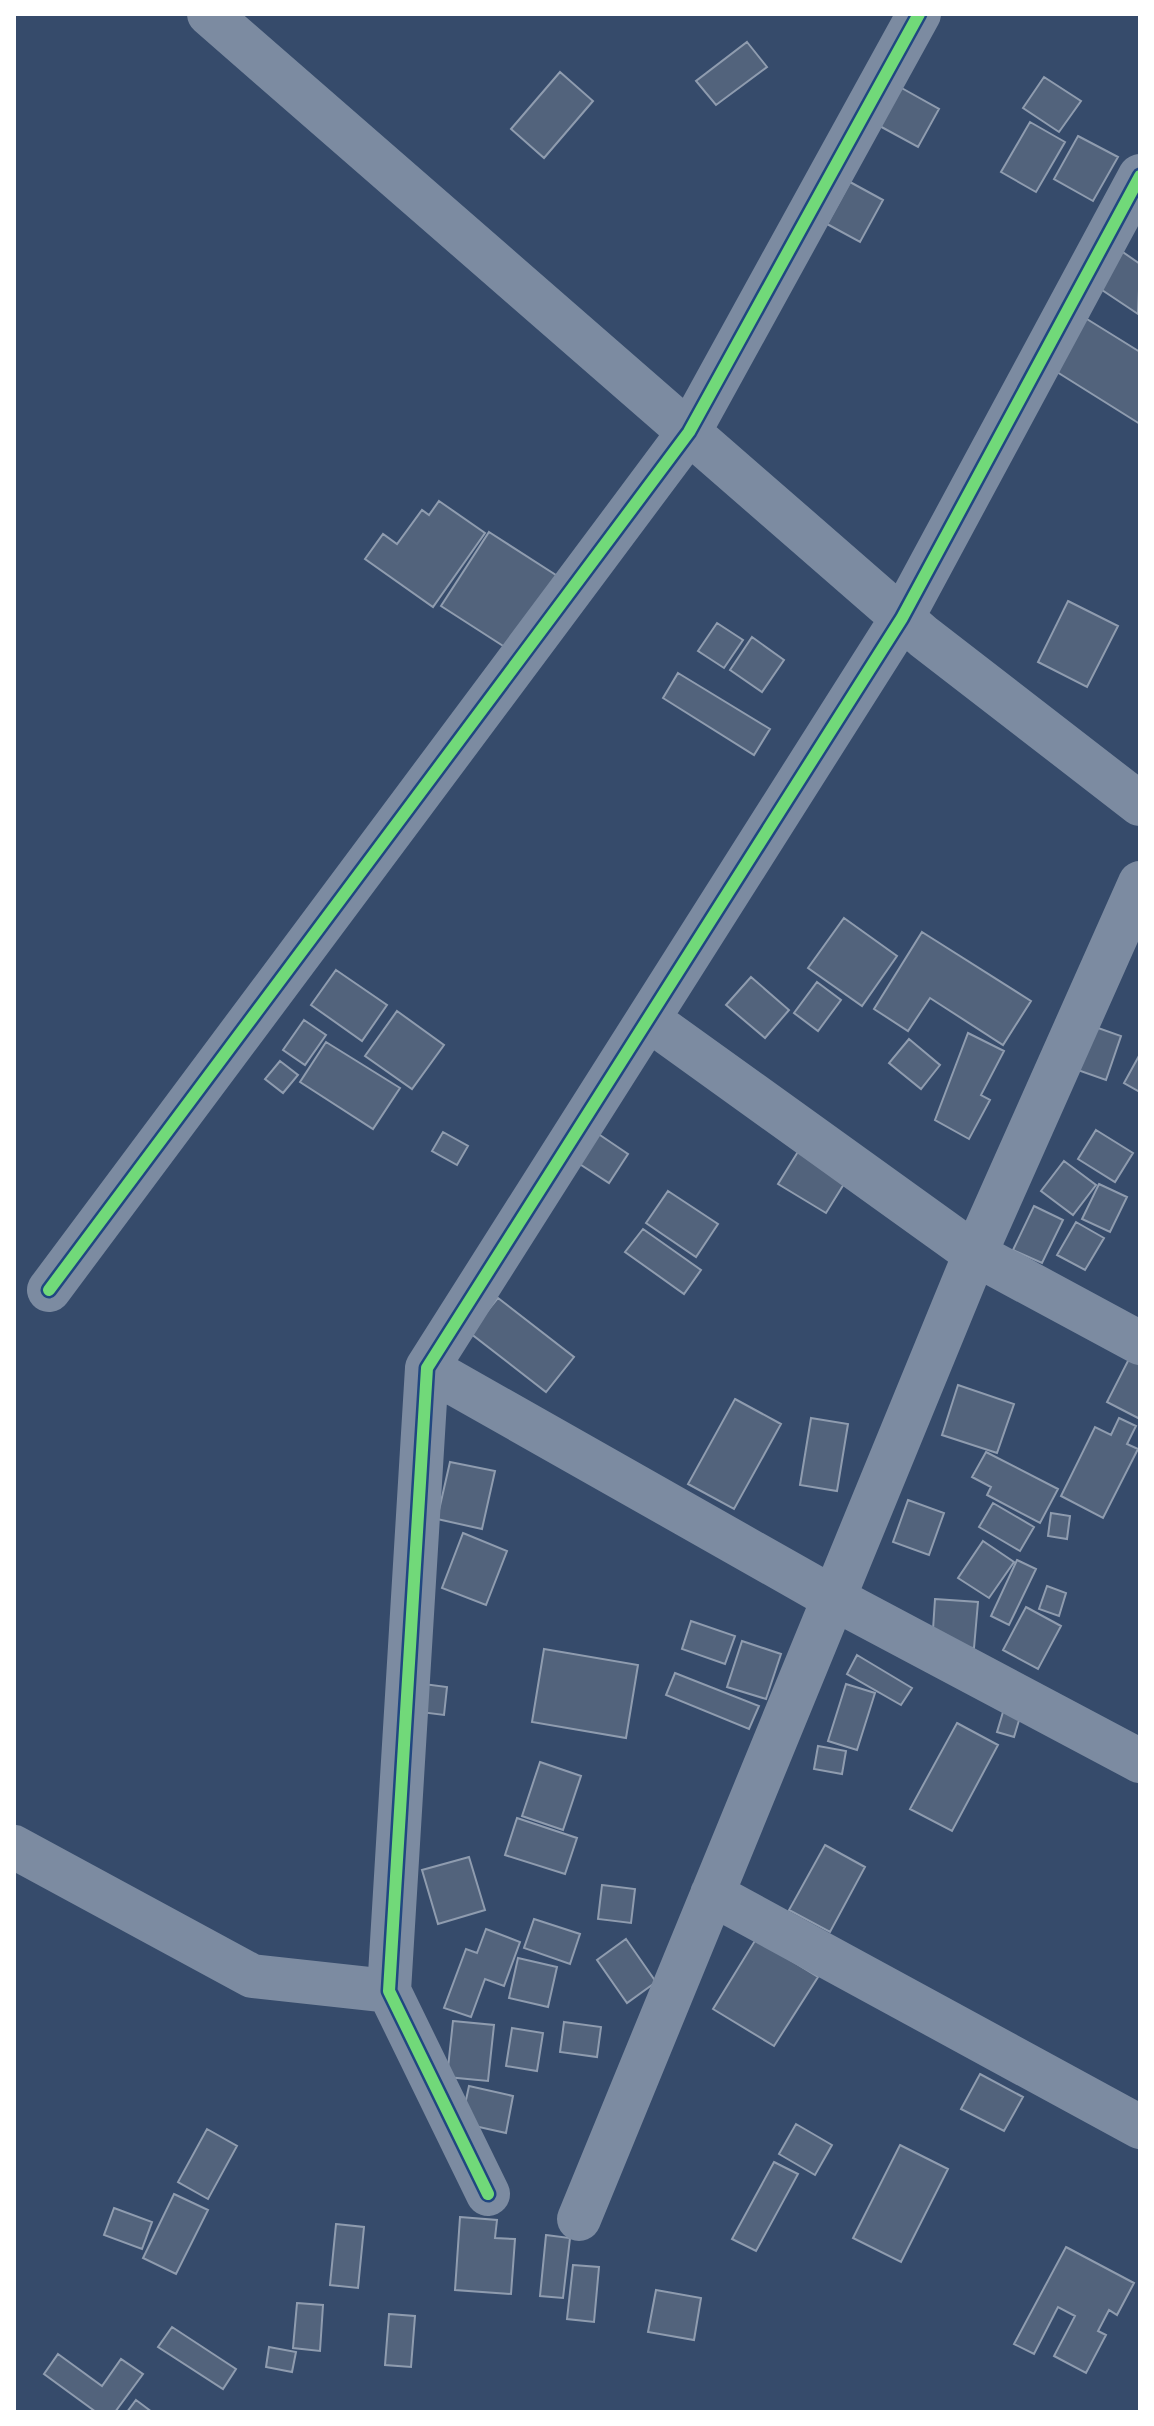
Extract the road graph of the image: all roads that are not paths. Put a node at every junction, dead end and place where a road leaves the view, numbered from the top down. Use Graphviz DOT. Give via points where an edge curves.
graph roads {
  1 [pos="209,14"];
  2 [pos="919,14"];
  3 [pos="1140,176"];
  4 [pos="689,432"];
  5 [pos="902,618"];
  6 [pos="1140,804"];
  7 [pos="1140,883"];
  8 [pos="648,1019"];
  9 [pos="975,1254"];
  10 [pos="49,1290"];
  11 [pos="1140,1343"];
  12 [pos="427,1368"];
  13 [pos="833,1598"];
  14 [pos="1140,1761"];
  15 [pos="14,1847"];
  16 [pos="712,1894"];
  17 [pos="389,1991"];
  18 [pos="1140,2127"];
  19 [pos="488,2194"];
  20 [pos="579,2219"];
  1 -- 4 [label="street"];
  2 -- 4 [label="street"];
  3 -- 5 [label="street"];
  4 -- 5 [label="street"];
  4 -- 10 [label="street"];
  5 -- 6 [label="street"];
  5 -- 8 [label="street"];
  7 -- 9 [label="street"];
  8 -- 9 [label="street"];
  8 -- 12 [label="street"];
  9 -- 11 [label="street"];
  9 -- 13 [label="street"];
  12 -- 13 [label="street"];
  12 -- 17 [label="street"];
  13 -- 14 [label="street"];
  13 -- 16 [label="street"];
  15 -- 17 [label="street" via="252,1976"];
  16 -- 18 [label="street"];
  16 -- 20 [label="street"];
  17 -- 19 [label="street"];
}
